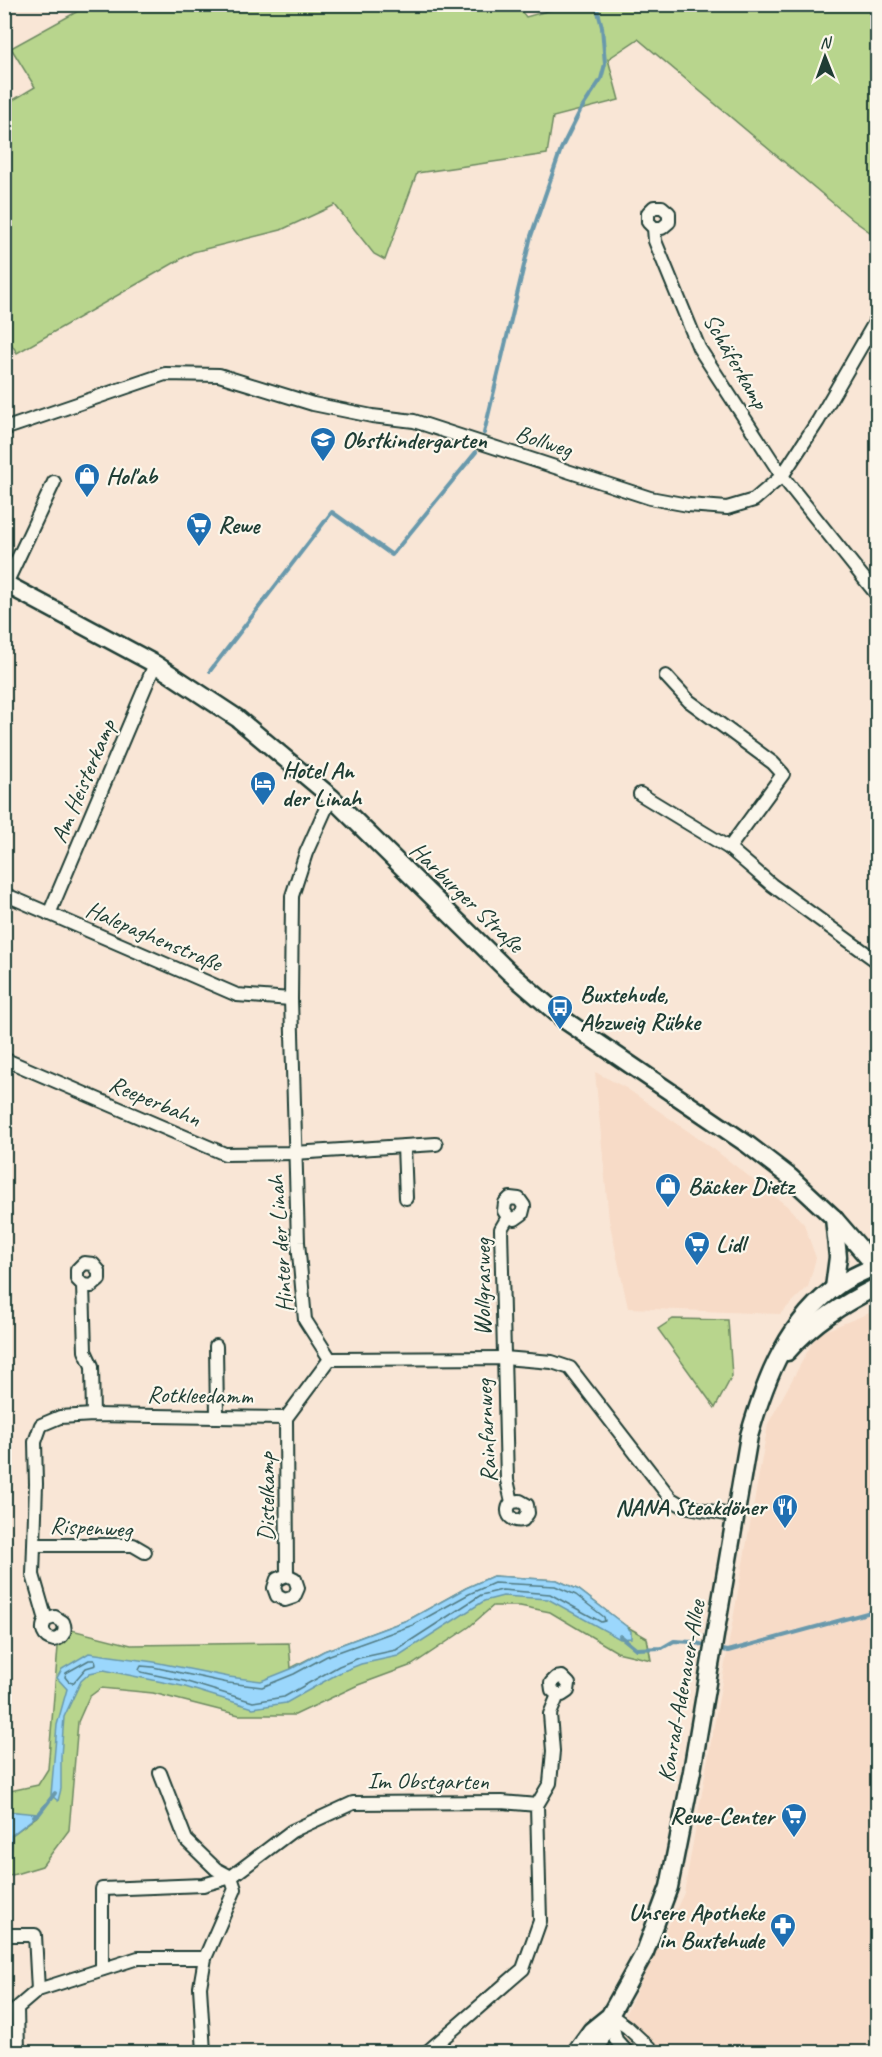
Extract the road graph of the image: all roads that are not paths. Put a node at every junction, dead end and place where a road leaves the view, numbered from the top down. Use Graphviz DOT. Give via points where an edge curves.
graph roads {
  1 [pos="654,228"];
  2 [pos="878,317"];
  3 [pos="4,429"];
  4 [pos="782,476"];
  5 [pos="54,482"];
  6 [pos="5,585"];
  7 [pos="877,595"];
  8 [pos="155,664"];
  9 [pos="666,676"];
  10 [pos="640,794"];
  11 [pos="331,797"];
  12 [pos="729,849"];
  13 [pos="4,894"];
  14 [pos="49,914"];
  15 [pos="878,962"];
  16 [pos="291,999"];
  17 [pos="4,1059"];
  18 [pos="436,1144"];
  19 [pos="404,1146"];
  20 [pos="294,1153"];
  21 [pos="406,1198"];
  22 [pos="508,1216"];
  23 [pos="833,1217"];
  24 [pos="877,1267"];
  25 [pos="83,1285"];
  26 [pos="878,1286"];
  27 [pos="834,1288"];
  28 [pos="216,1346"];
  29 [pos="504,1358"];
  30 [pos="330,1359"];
  31 [pos="775,1366"];
  32 [pos="93,1415"];
  33 [pos="217,1416"];
  34 [pos="286,1418"];
  35 [pos="41,1425"];
  36 [pos="512,1502"];
  37 [pos="736,1516"];
  38 [pos="35,1545"];
  39 [pos="145,1552"];
  40 [pos="287,1575"];
  41 [pos="46,1620"];
  42 [pos="558,1695"];
  43 [pos="160,1773"];
  44 [pos="537,1805"];
  45 [pos="231,1877"];
  46 [pos="4,1935"];
  47 [pos="205,1958"];
  48 [pos="102,1969"];
  49 [pos="38,1990"];
  50 [pos="610,2015"];
  51 [pos="18,2052"];
  52 [pos="204,2052"];
  53 [pos="427,2052"];
  54 [pos="576,2052"];
  55 [pos="593,2052"];
  56 [pos="627,2052"];
  57 [pos="654,2052"];
  1 -- 4 [label="street, Schäferkamp" via="655,241 699,348"];
  2 -- 4 [label="street, Bollweg"];
  3 -- 4 [label="street, Bollweg" via="165,374 219,375 313,404 414,422 650,498 688,506 727,508 754,500"];
  4 -- 7 [label="street, Schäferkamp"];
  5 -- 6 [label="street"];
  6 -- 8 [label="street, Harburger Straße"];
  8 -- 11 [label="street, Harburger Straße" via="237,718"];
  8 -- 14 [label="street, Am Heisterkamp"];
  9 -- 12 [label="street" via="689,701 773,762 783,774"];
  10 -- 12 [label="street"];
  11 -- 16 [label="street, Hinter der Linah" via="292,896"];
  11 -- 23 [label="street, Harburger Straße" via="509,972 566,1021 747,1144"];
  12 -- 15 [label="street"];
  13 -- 14 [label="street, Halepaghenstraße"];
  14 -- 16 [label="street, Halepaghenstraße" via="237,995"];
  16 -- 20 [label="street, Hinter der Linah"];
  17 -- 20 [label="street, Reeperbahn" via="225,1154"];
  18 -- 19 [label="street, Reeperbahn"];
  19 -- 20 [label="street, Reeperbahn"];
  19 -- 21 [label="street"];
  20 -- 30 [label="street, Hinter der Linah" via="305,1320"];
  22 -- 29 [label="street, Wollgrasweg" via="501,1229"];
  23 -- 24 [label="street, Harburger Straße"];
  23 -- 27 [label="street" via="838,1257"];
  24 -- 27 [label="street, Konrad-Adenauer-Allee"];
  25 -- 32 [label="street" via="85,1351 93,1366"];
  26 -- 31 [label="street, Konrad-Adenauer-Allee" via="821,1319"];
  27 -- 31 [label="street, Konrad-Adenauer-Allee" via="796,1325"];
  28 -- 33 [label="street"];
  29 -- 30 [label="street"];
  29 -- 36 [label="street, Rainfarnweg" via="507,1480"];
  29 -- 37 [label="street" via="552,1362 570,1368 671,1498 683,1506"];
  30 -- 34 [label="street, Rotkleedamm"];
  31 -- 37 [label="street, Konrad-Adenauer-Allee" via="749,1436"];
  32 -- 33 [label="street, Rotkleedamm"];
  32 -- 35 [label="street, Rotkleedamm" via="60,1417"];
  33 -- 34 [label="street, Rotkleedamm"];
  34 -- 40 [label="street, Distelkamp"];
  35 -- 38 [label="street, Rispenweg" via="35,1442"];
  37 -- 50 [label="street, Konrad-Adenauer-Allee" via="671,1878 645,1952"];
  38 -- 39 [label="street, Rispenweg" via="133,1545"];
  38 -- 41 [label="street, Rispenweg" via="33,1575"];
  42 -- 44 [label="street" via="550,1713 550,1783"];
  43 -- 45 [label="street" via="186,1840 216,1869"];
  44 -- 45 [label="street, Im Obstgarten" via="353,1803 292,1831"];
  44 -- 53 [label="street" via="540,1921 523,1969"];
  45 -- 47 [label="street" via="235,1889"];
  45 -- 48 [label="street" via="203,1885 102,1889"];
  46 -- 49 [label="street" via="35,1935"];
  47 -- 48 [label="street" via="138,1958"];
  47 -- 52 [label="street" via="200,1987"];
  48 -- 49 [label="street"];
  49 -- 51 [label="street" via="17,2008"];
  50 -- 54 [label="street, Konrad-Adenauer-Allee" via="591,2031"];
  50 -- 55 [label="street, Konrad-Adenauer-Allee"];
  50 -- 56 [label="street" via="616,2040"];
  50 -- 57 [label="street"];
}
